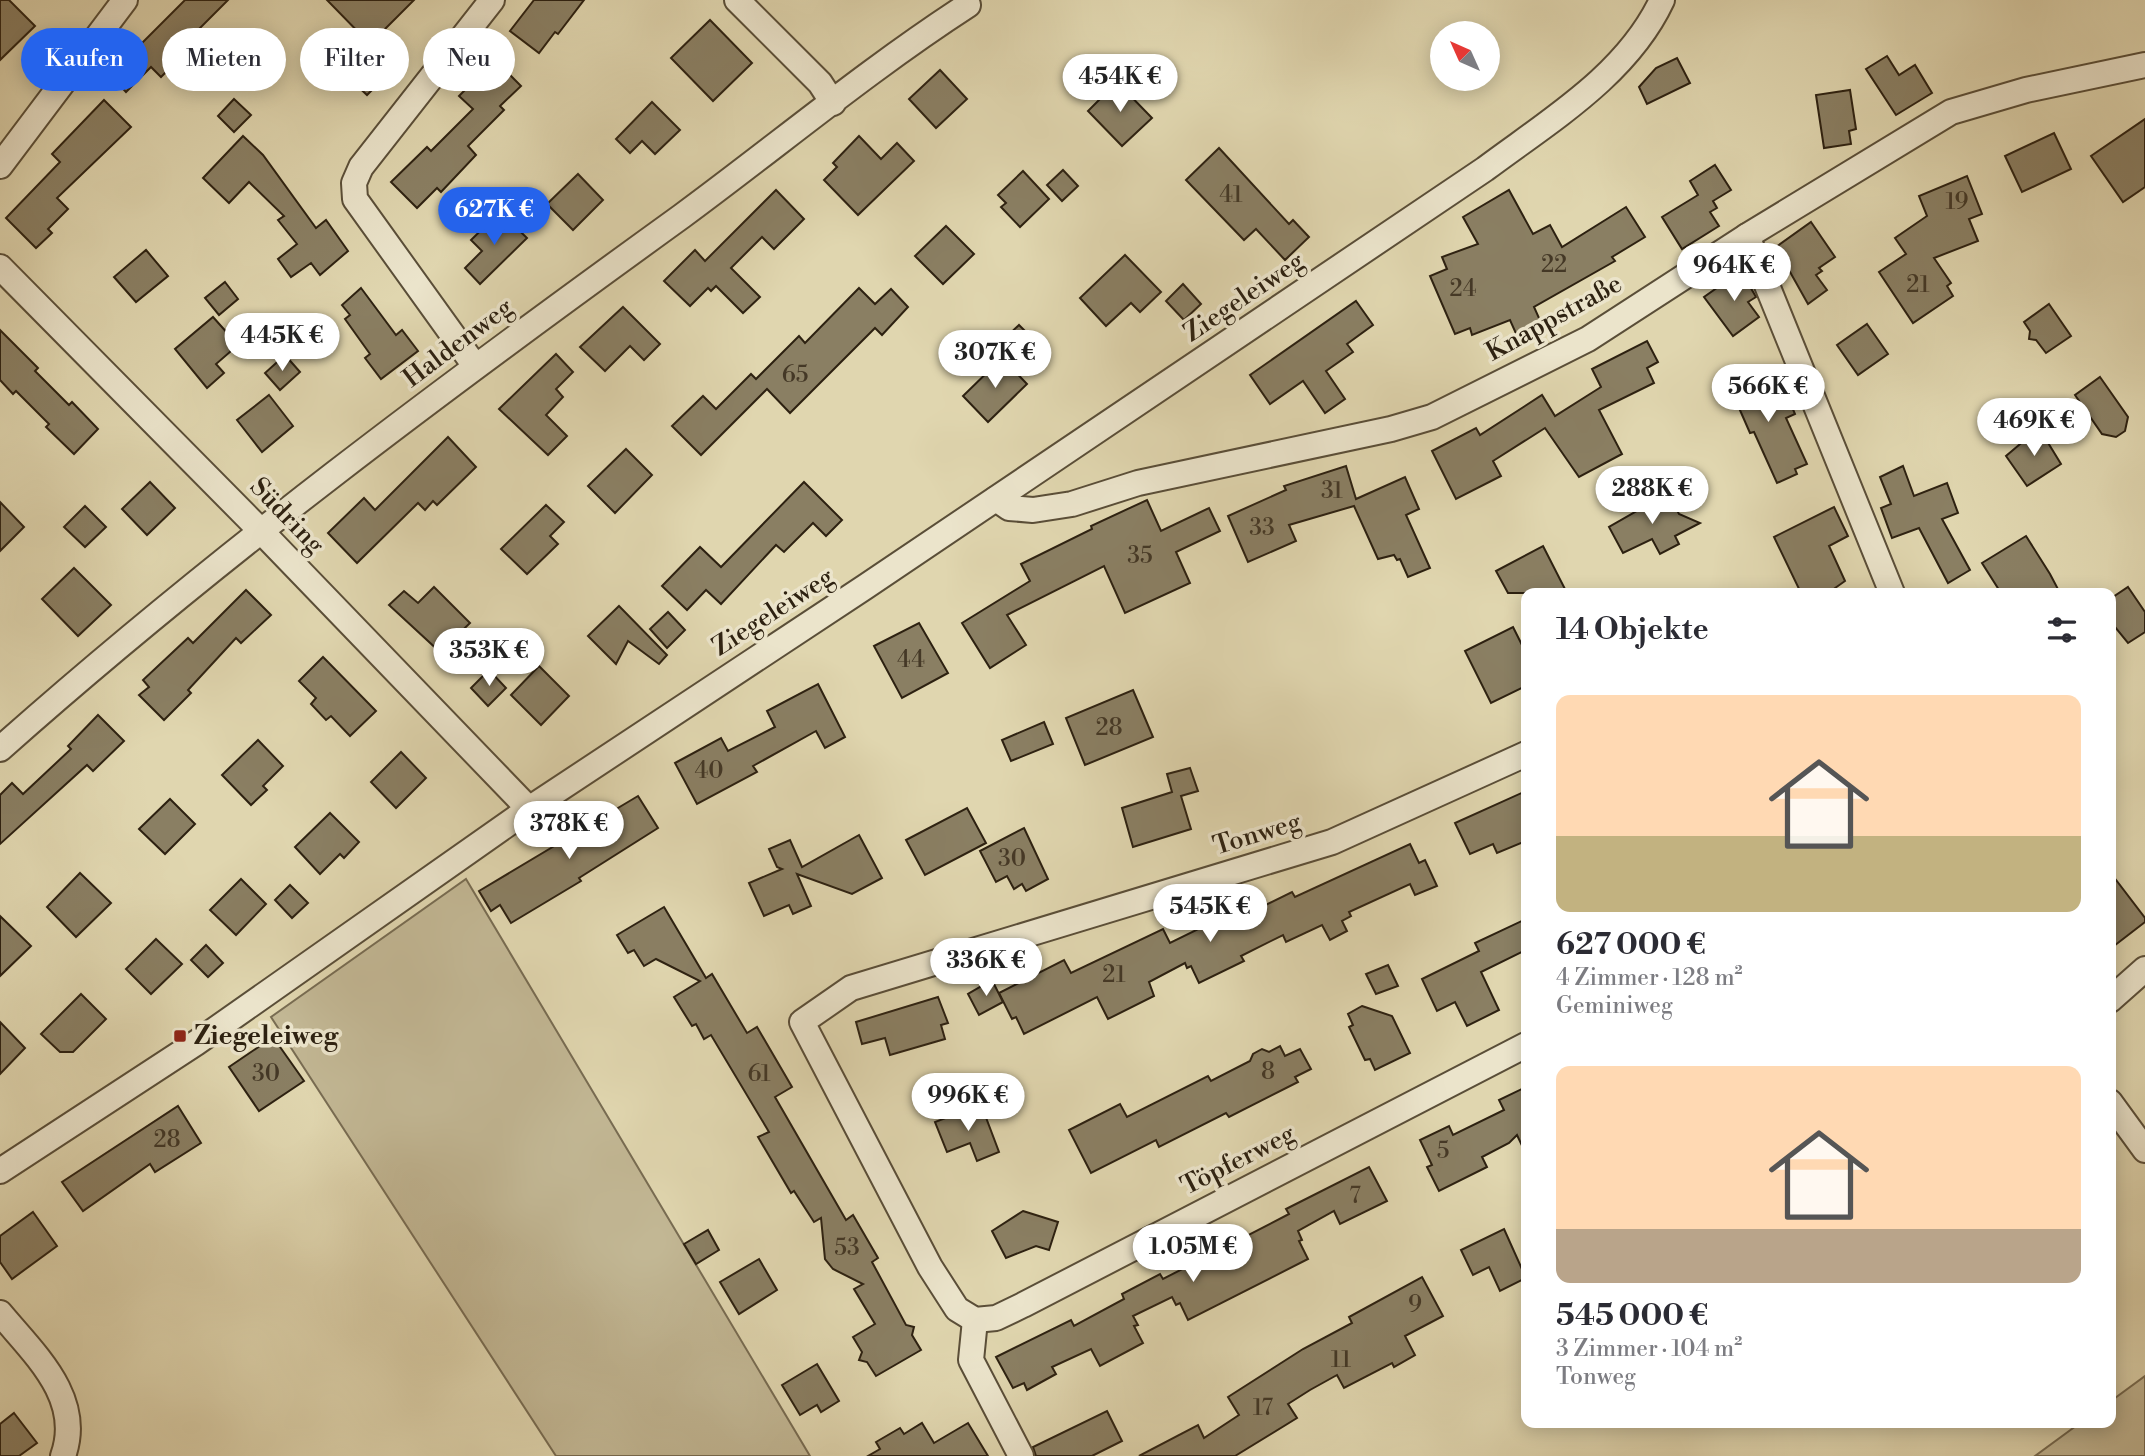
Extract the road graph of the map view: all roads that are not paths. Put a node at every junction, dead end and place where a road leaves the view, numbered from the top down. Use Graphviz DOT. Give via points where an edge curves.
graph roads {
  1 [pos="125,0"];
  2 [pos="492,0"];
  3 [pos="737,0"];
  4 [pos="1662,0"];
  5 [pos="968,5"];
  6 [pos="2145,65"];
  7 [pos="833,103"];
  8 [pos="0,166"];
  9 [pos="1747,236"];
  10 [pos="0,267"];
  11 [pos="475,366"];
  12 [pos="996,499"];
  13 [pos="261,531"];
  14 [pos="1890,588"];
  15 [pos="0,749"];
  16 [pos="1521,756"];
  17 [pos="529,809"];
  18 [pos="2145,969"];
  19 [pos="2116,995"];
  20 [pos="1521,1048"];
  21 [pos="2116,1110"];
  22 [pos="2145,1150"];
  23 [pos="0,1171"];
  24 [pos="0,1313"];
  25 [pos="975,1321"];
  26 [pos="63,1456"];
  27 [pos="1021,1456"];
  1 -- 8 [label="street"];
  2 -- 11 [label="street" via="361,167 354,183 355,199"];
  3 -- 7 [label="street" via="820,83"];
  4 -- 12 [label="street, Ziegeleiweg" via="1622,60 1485,169"];
  5 -- 7 [label="street, Haldenweg"];
  6 -- 9 [label="street, Knappstraße" via="2026,90 1951,112"];
  7 -- 11 [label="street, Haldenweg"];
  9 -- 12 [label="street, Knappstraße" via="1588,339 1432,417 1139,483 1072,505 1033,510 1009,508"];
  9 -- 14 [label="street"];
  10 -- 13 [label="street, Südring"];
  11 -- 13 [label="street, Haldenweg"];
  12 -- 17 [label="street, Ziegeleiweg"];
  13 -- 15 [label="street, Haldenweg" via="94,665"];
  13 -- 17 [label="street, Südring"];
  16 -- 25 [label="street, Tonweg" via="1332,842 851,988 802,1022 930,1267 957,1309"];
  17 -- 23 [label="street, Ziegeleiweg" via="196,1043"];
  18 -- 19 [label="street"];
  20 -- 25 [label="street, Töpferweg" via="1023,1305 996,1318"];
  21 -- 22 [label="street"];
  24 -- 26 [label="street" via="58,1386 69,1415"];
  25 -- 27 [label="street" via="971,1360"];
}
